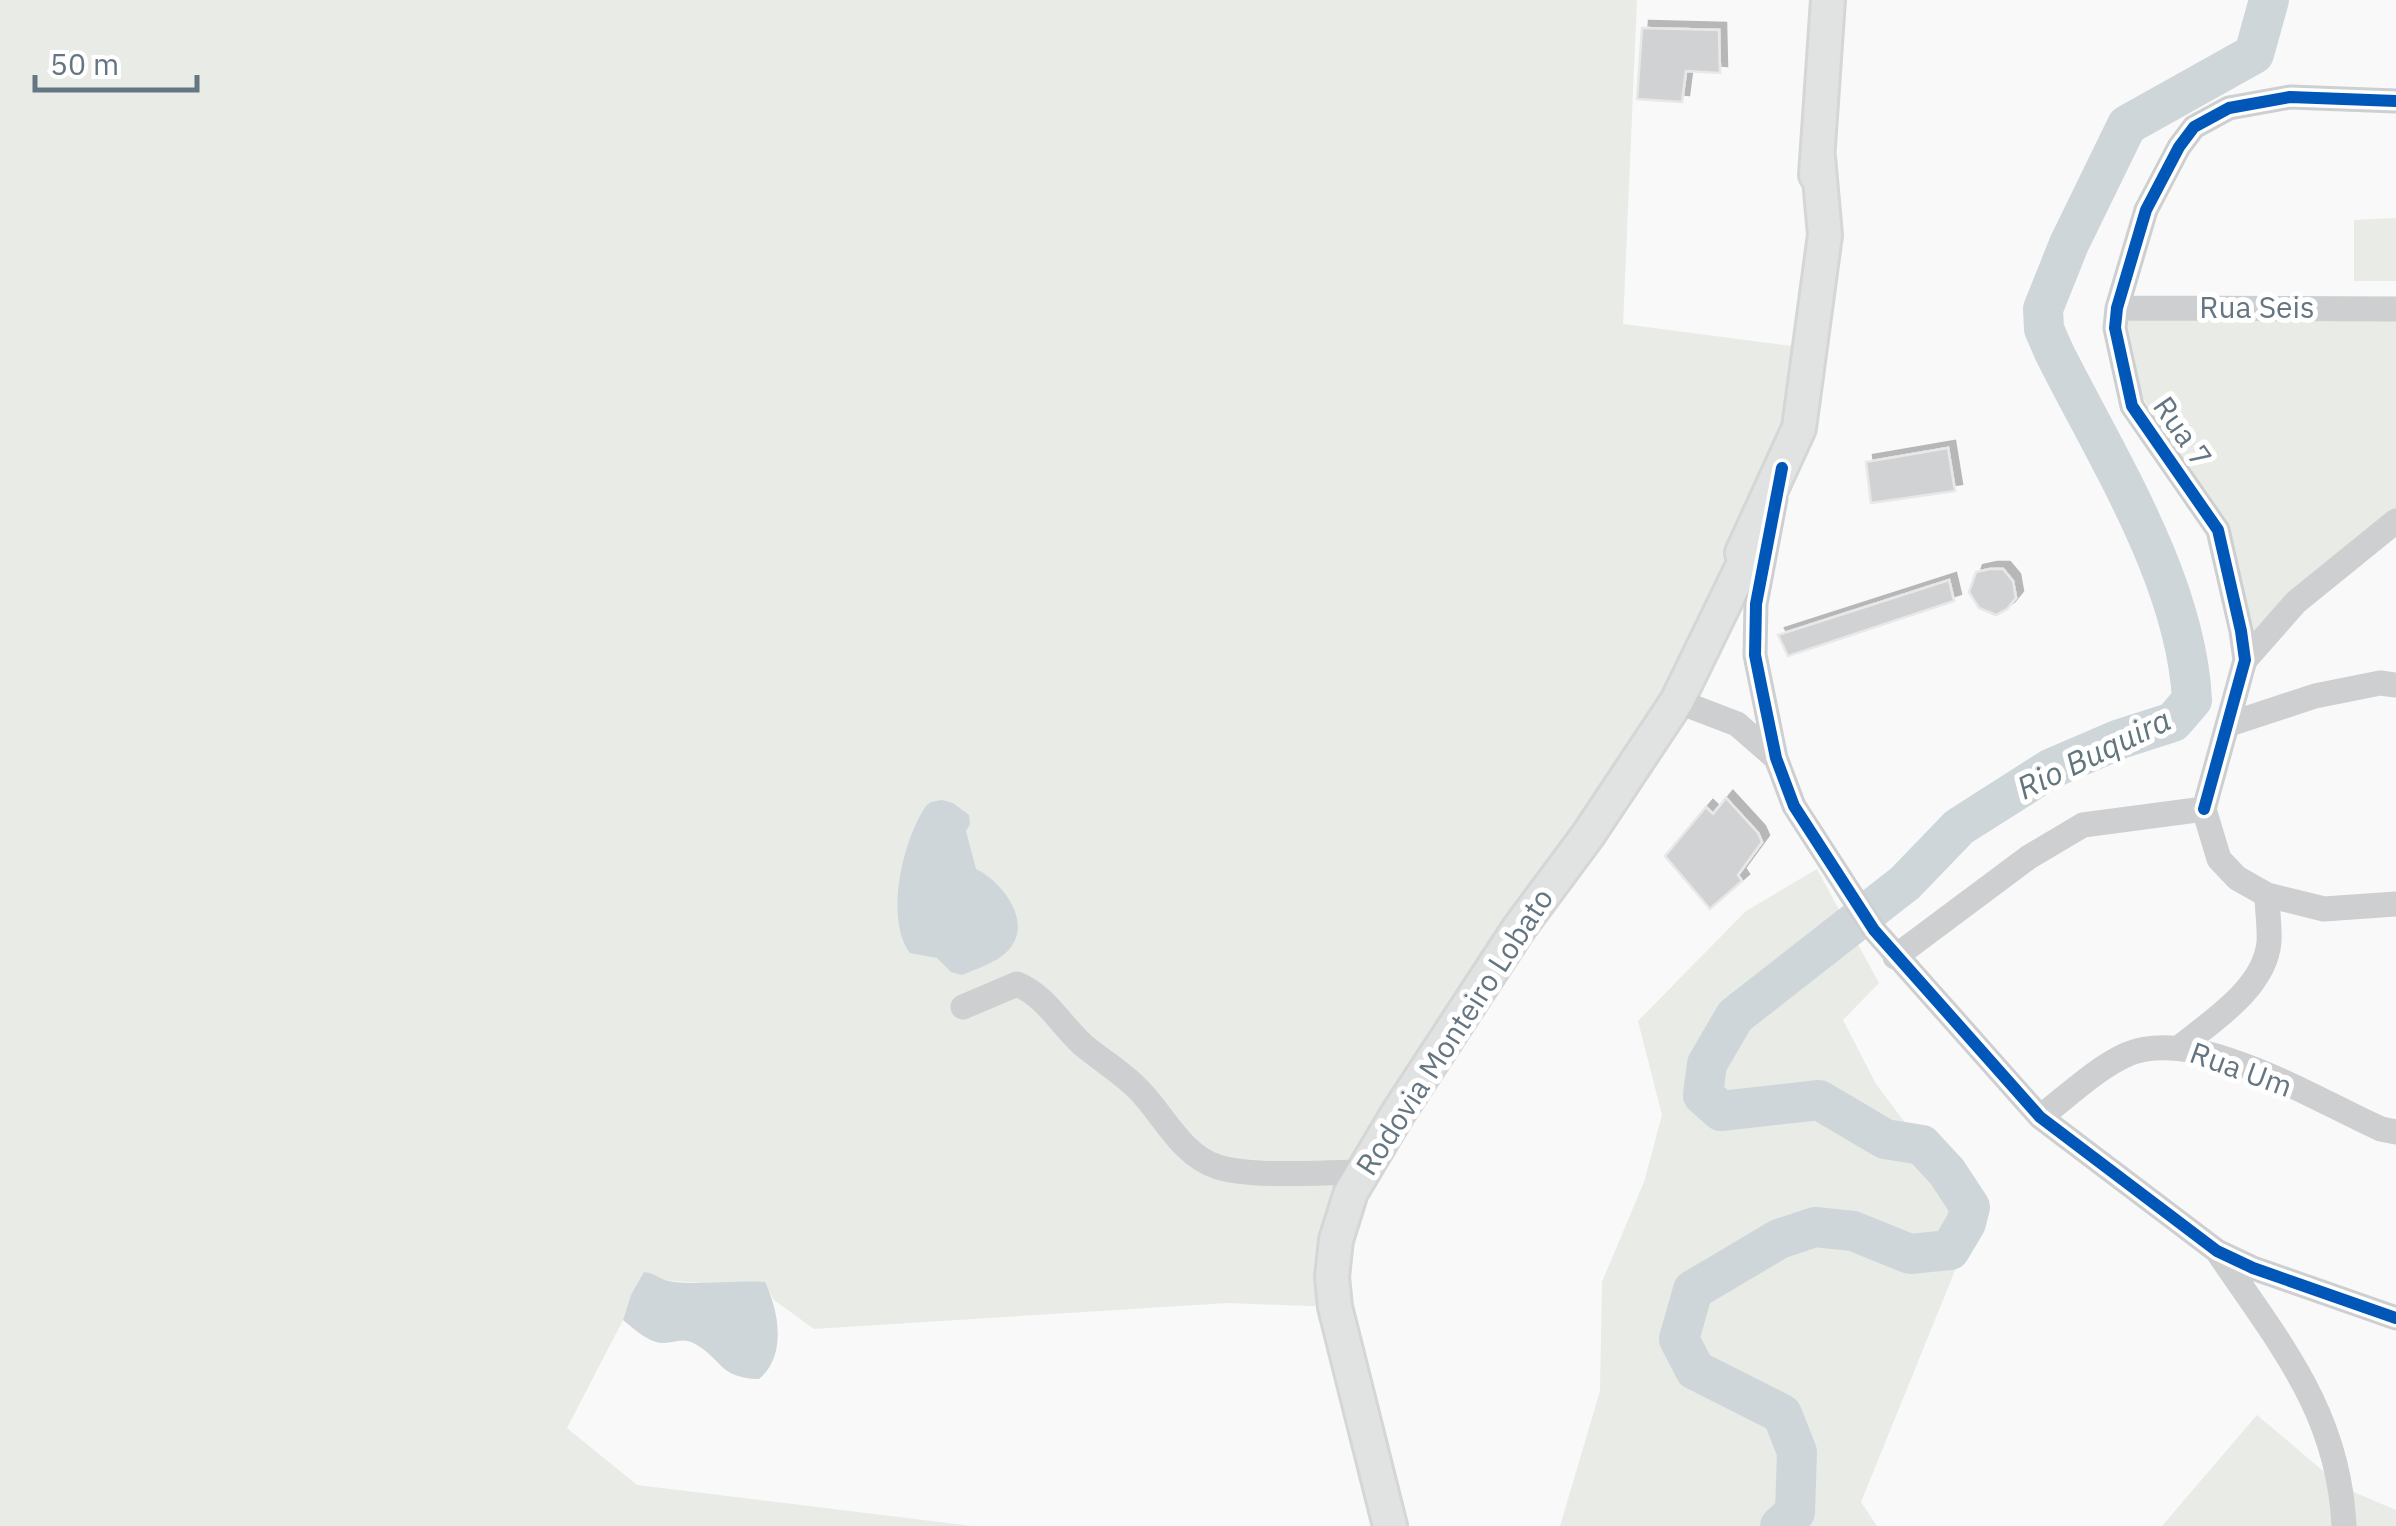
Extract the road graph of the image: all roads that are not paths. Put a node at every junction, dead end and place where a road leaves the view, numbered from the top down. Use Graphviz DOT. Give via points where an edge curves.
graph roads {
  1 [pos="1828,0"];
  2 [pos="2396,101"];
  3 [pos="2117,308"];
  4 [pos="2396,308"];
  5 [pos="1782,468"];
  6 [pos="2396,521"];
  7 [pos="2245,660"];
  8 [pos="2396,686"];
  9 [pos="1677,701"];
  10 [pos="2227,725"];
  11 [pos="1776,758"];
  12 [pos="2204,809"];
  13 [pos="2266,895"];
  14 [pos="2396,904"];
  15 [pos="1895,957"];
  16 [pos="963,1007"];
  17 [pos="2180,1047"];
  18 [pos="2040,1118"];
  19 [pos="2396,1132"];
  20 [pos="1363,1172"];
  21 [pos="2216,1251"];
  22 [pos="2396,1318"];
  23 [pos="1390,1526"];
  24 [pos="2344,1526"];
  1 -- 5 [label="main road, Rodovia Monteiro Lobato" via="1818,157 1784,401"];
  2 -- 3 [label="street, Rua 7" via="2290,97 2229,108 2194,127 2146,210"];
  3 -- 4 [label="street, Rua Seis"];
  3 -- 7 [label="street, Rua 7" via="2115,328 2132,406 2218,530"];
  5 -- 9 [label="main road, Rodovia Monteiro Lobato" via="1752,534 1750,554"];
  5 -- 11 [label="street" via="1756,604 1756,655"];
  6 -- 7 [label="street" via="2296,602"];
  7 -- 10 [label="street, Rua 7"];
  8 -- 10 [label="street" via="2315,696"];
  9 -- 11 [label="street" via="1737,724"];
  9 -- 20 [label="main road, Rodovia Monteiro Lobato" via="1519,928"];
  10 -- 12 [label="street, Rua 7"];
  11 -- 15 [label="street" via="1794,806"];
  12 -- 13 [label="street" via="2219,859"];
  12 -- 15 [label="street" via="2083,824"];
  13 -- 14 [label="street" via="2324,909"];
  13 -- 17 [label="street" via="2263,967"];
  15 -- 18 [label="street"];
  16 -- 20 [label="street" via="1017,984 1034,991 1082,1043 1138,1088 1178,1137 1219,1168"];
  17 -- 18 [label="street, Rua Um" via="2132,1052 2114,1061"];
  17 -- 19 [label="street, Rua Um" via="2219,1056"];
  18 -- 21 [label="street"];
  20 -- 23 [label="main road, Rodovia Monteiro Lobato" via="1336,1240 1334,1308"];
  21 -- 22 [label="street"];
  21 -- 24 [label="street" via="2298,1370 2333,1448"];
}
